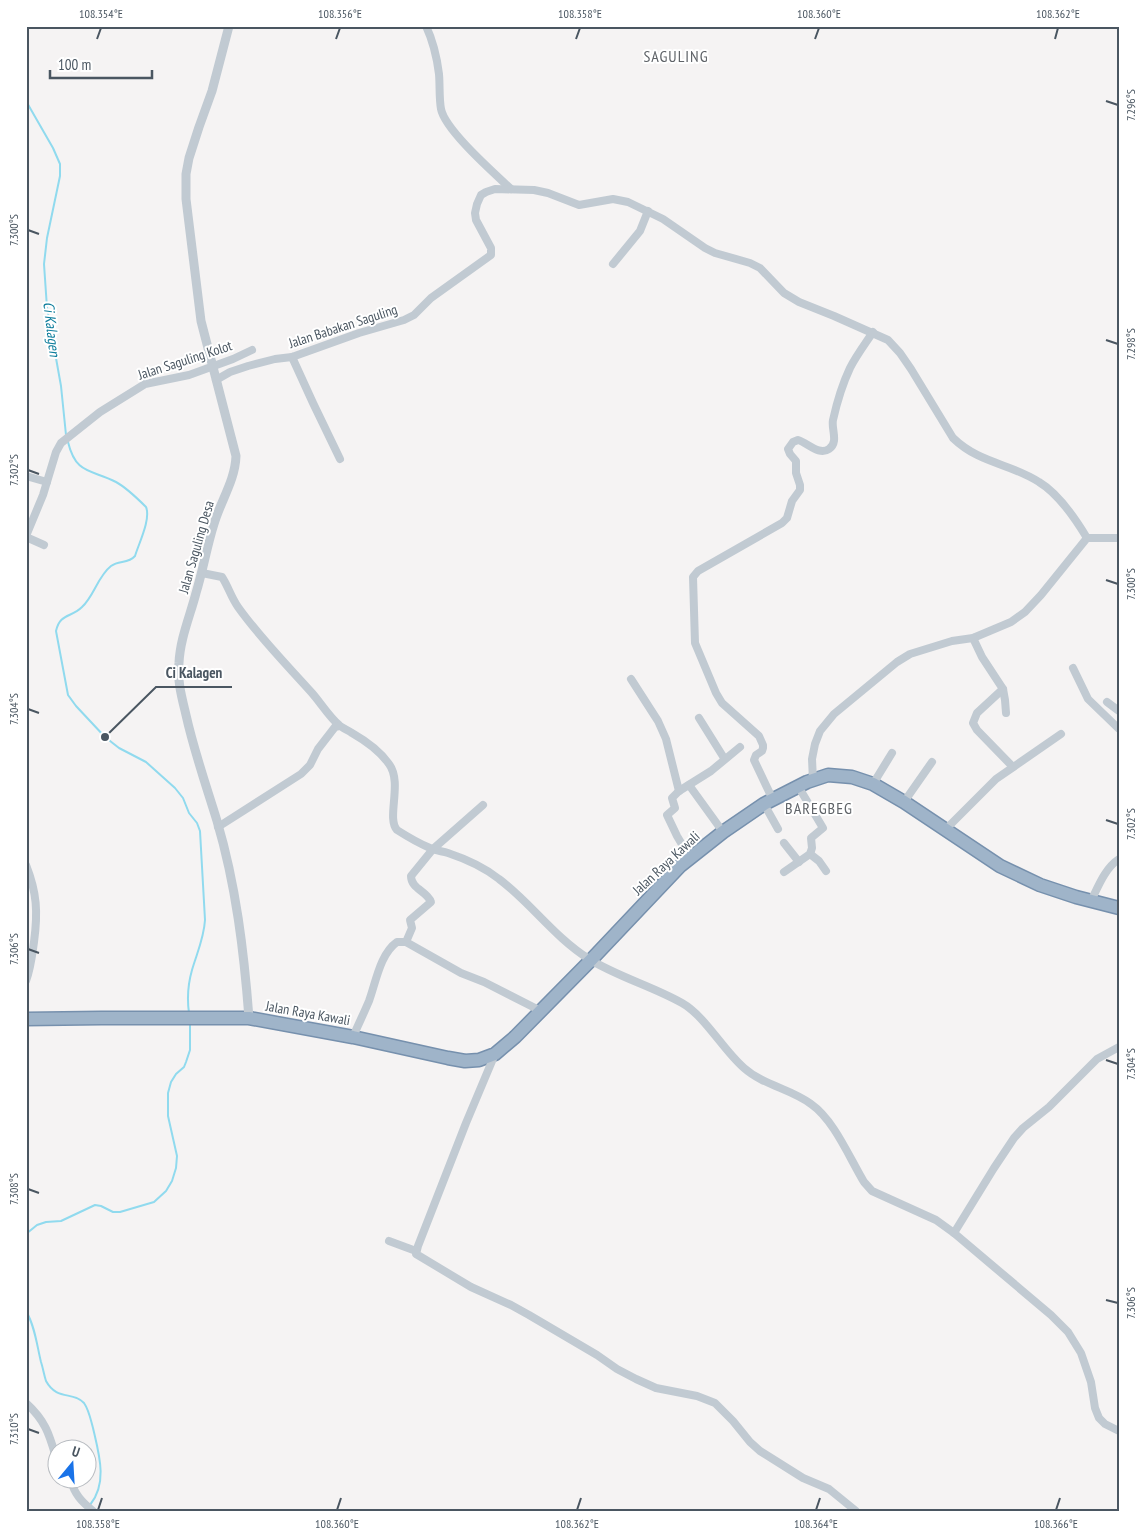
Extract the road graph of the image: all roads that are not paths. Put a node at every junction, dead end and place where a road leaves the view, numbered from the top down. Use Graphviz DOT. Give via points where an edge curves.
graph roads {
  1 [pos="229,26"];
  2 [pos="426,26"];
  3 [pos="511,189"];
  4 [pos="648,211"];
  5 [pos="613,264"];
  6 [pos="873,332"];
  7 [pos="252,350"];
  8 [pos="292,357"];
  9 [pos="213,367"];
  10 [pos="216,380"];
  11 [pos="340,459"];
  12 [pos="26,476"];
  13 [pos="47,482"];
  14 [pos="26,537"];
  15 [pos="1087,538"];
  16 [pos="1119,538"];
  17 [pos="44,544"];
  18 [pos="202,573"];
  19 [pos="973,638"];
  20 [pos="1073,668"];
  21 [pos="631,679"];
  22 [pos="1003,689"];
  23 [pos="1107,702"];
  24 [pos="1119,711"];
  25 [pos="1006,713"];
  26 [pos="699,718"];
  27 [pos="339,726"];
  28 [pos="1119,729"];
  29 [pos="1061,734"];
  30 [pos="740,747"];
  31 [pos="892,753"];
  32 [pos="724,758"];
  33 [pos="932,762"];
  34 [pos="1013,767"];
  35 [pos="813,780"];
  36 [pos="689,784"];
  37 [pos="873,784"];
  38 [pos="798,786"];
  39 [pos="679,791"];
  40 [pos="769,802"];
  41 [pos="904,802"];
  42 [pos="483,804"];
  43 [pos="218,827"];
  44 [pos="778,829"];
  45 [pos="945,830"];
  46 [pos="723,832"];
  47 [pos="784,843"];
  48 [pos="433,849"];
  49 [pos="810,854"];
  50 [pos="690,858"];
  51 [pos="1119,859"];
  52 [pos="798,862"];
  53 [pos="26,865"];
  54 [pos="826,871"];
  55 [pos="784,872"];
  56 [pos="1090,901"];
  57 [pos="1119,908"];
  58 [pos="406,942"];
  59 [pos="591,960"];
  60 [pos="26,981"];
  61 [pos="541,1010"];
  62 [pos="249,1018"];
  63 [pos="26,1020"];
  64 [pos="353,1037"];
  65 [pos="1119,1047"];
  66 [pos="496,1054"];
  67 [pos="954,1233"];
  68 [pos="389,1241"];
  69 [pos="416,1251"];
  70 [pos="26,1403"];
  71 [pos="1119,1432"];
  72 [pos="52,1440"];
  73 [pos="74,1490"];
  74 [pos="92,1510"];
  75 [pos="856,1511"];
  1 -- 9 [label="street, Jalan Saguling Desa" via="186,174 201,321"];
  2 -- 3 [label="street" via="433,43 441,110 479,159"];
  3 -- 4 [label="street" via="548,193 579,205 613,199"];
  3 -- 8 [label="street, Jalan Babakan Saguling" via="486,192 477,204 476,220 491,248 491,255 431,298 414,315"];
  4 -- 5 [label="street" via="640,231"];
  4 -- 6 [label="street" via="664,218 705,248 760,268 784,293 799,302"];
  6 -- 15 [label="street" via="888,340 900,353 953,438 974,454 1040,482 1056,496"];
  6 -- 40 [label="street" via="840,391 832,426 832,446 821,451 798,440 788,449 796,461 801,488 792,501 787,518 693,577 695,643 722,703 761,739 764,748 754,760"];
  7 -- 9 [label="street, Jalan Saguling Kolot"];
  8 -- 10 [label="street, Jalan Babakan Saguling" via="248,366"];
  8 -- 11 [label="street"];
  9 -- 10 [label="street, Jalan Saguling Desa"];
  9 -- 13 [label="street, Jalan Saguling Kolot" via="145,384 100,412 67,438 56,452"];
  10 -- 18 [label="street, Jalan Saguling Desa" via="236,468 214,523"];
  12 -- 13 [label="street"];
  13 -- 14 [label="street, Jalan Saguling Kolot"];
  14 -- 17 [label="street"];
  15 -- 16 [label="street"];
  15 -- 19 [label="street" via="1025,612 1011,622"];
  18 -- 27 [label="street" via="222,577 243,614"];
  18 -- 43 [label="street, Jalan Saguling Desa" via="182,640 180,687"];
  19 -- 22 [label="street"];
  19 -- 35 [label="street" via="910,654 834,714 820,731 815,744"];
  20 -- 28 [label="street" via="1088,699"];
  21 -- 39 [label="street" via="666,739"];
  22 -- 25 [label="street"];
  22 -- 34 [label="street" via="977,713 973,723"];
  23 -- 24 [label="street"];
  26 -- 32 [label="street"];
  27 -- 43 [label="street" via="335,727 301,774"];
  27 -- 48 [label="street" via="368,744 392,767 395,782 394,828"];
  29 -- 34 [label="street"];
  30 -- 32 [label="street"];
  31 -- 37 [label="street"];
  32 -- 36 [label="street" via="711,771"];
  33 -- 41 [label="street"];
  34 -- 45 [label="street" via="986,787"];
  35 -- 37 [label="highway, Jalan Raya Kawali" via="828,775 844,776"];
  35 -- 38 [label="highway, Jalan Raya Kawali"];
  36 -- 39 [label="street"];
  36 -- 46 [label="street"];
  37 -- 41 [label="highway, Jalan Raya Kawali"];
  38 -- 40 [label="highway, Jalan Raya Kawali"];
  38 -- 49 [label="street" via="823,828 811,838"];
  39 -- 50 [label="street" via="672,800 675,808 667,815"];
  40 -- 44 [label="street"];
  40 -- 46 [label="highway, Jalan Raya Kawali"];
  41 -- 45 [label="highway, Jalan Raya Kawali"];
  42 -- 48 [label="street"];
  43 -- 62 [label="street, Jalan Saguling Desa" via="244,954"];
  45 -- 56 [label="highway, Jalan Raya Kawali" via="1000,866 1040,885"];
  46 -- 50 [label="highway, Jalan Raya Kawali"];
  47 -- 52 [label="street"];
  48 -- 58 [label="street" via="411,876 413,885 431,902 410,920 412,928"];
  48 -- 59 [label="street" via="476,864 498,878 572,947"];
  49 -- 52 [label="street"];
  49 -- 54 [label="street"];
  50 -- 59 [label="highway, Jalan Raya Kawali"];
  51 -- 56 [label="street" via="1109,869"];
  52 -- 55 [label="street"];
  53 -- 60 [label="street" via="34,891 37,921 31,968"];
  56 -- 57 [label="highway, Jalan Raya Kawali"];
  58 -- 61 [label="street" via="448,966"];
  58 -- 64 [label="street" via="397,942 387,953"];
  59 -- 61 [label="highway, Jalan Raya Kawali"];
  59 -- 67 [label="street" via="682,1003 694,1012 745,1069 810,1103 824,1115 872,1191 936,1220"];
  61 -- 66 [label="highway, Jalan Raya Kawali"];
  62 -- 63 [label="highway, Jalan Raya Kawali"];
  62 -- 64 [label="highway, Jalan Raya Kawali"];
  64 -- 66 [label="highway, Jalan Raya Kawali" via="465,1061"];
  65 -- 67 [label="street" via="1098,1059 1019,1133"];
  66 -- 69 [label="street"];
  67 -- 71 [label="street" via="1068,1332 1081,1353 1099,1418"];
  68 -- 69 [label="street"];
  69 -- 75 [label="street" via="421,1258 529,1315 636,1380 715,1403 760,1451 803,1478 829,1489"];
  70 -- 72 [label="street" via="42,1420"];
  73 -- 74 [label="street"];
}
